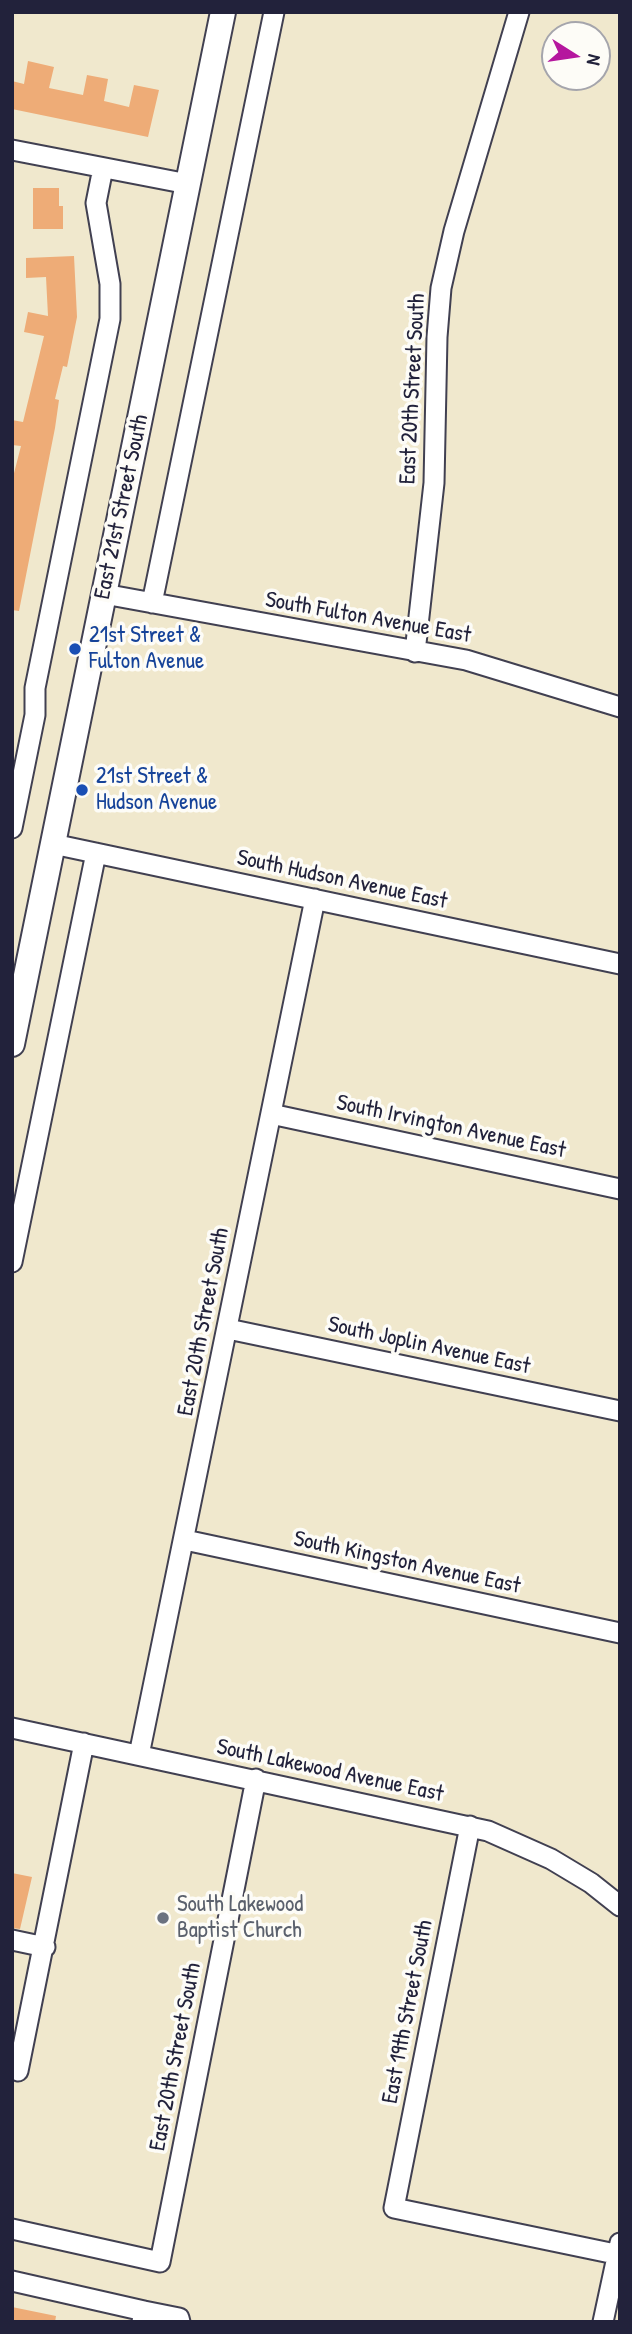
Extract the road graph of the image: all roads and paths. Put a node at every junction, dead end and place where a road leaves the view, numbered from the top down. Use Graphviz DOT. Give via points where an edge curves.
graph roads {
  1 [pos="223,12"];
  2 [pos="274,12"];
  3 [pos="519,12"];
  4 [pos="12,150"];
  5 [pos="103,168"];
  6 [pos="188,184"];
  7 [pos="104,594"];
  8 [pos="152,604"];
  9 [pos="415,652"];
  10 [pos="620,706"];
  11 [pos="12,828"];
  12 [pos="53,844"];
  13 [pos="96,853"];
  14 [pos="315,899"];
  15 [pos="620,964"];
  16 [pos="12,1044"];
  17 [pos="271,1114"];
  18 [pos="620,1189"];
  19 [pos="12,1262"];
  20 [pos="228,1328"];
  21 [pos="620,1411"];
  22 [pos="185,1541"];
  23 [pos="620,1633"];
  24 [pos="12,1728"];
  25 [pos="84,1743"];
  26 [pos="139,1755"];
  27 [pos="256,1779"];
  28 [pos="470,1826"];
  29 [pos="620,1906"];
  30 [pos="12,1940"];
  31 [pos="45,1947"];
  32 [pos="18,2071"];
  33 [pos="12,2229"];
  34 [pos="619,2250"];
  35 [pos="12,2281"];
  36 [pos="143,2316"];
  37 [pos="180,2322"];
  38 [pos="603,2322"];
  1 -- 6 [label="main road, East 21st Street South"];
  2 -- 8 [label="street"];
  3 -- 9 [label="street, East 20th Street South" via="442,288 434,483"];
  4 -- 5 [label="street"];
  5 -- 6 [label="street"];
  5 -- 11 [label="street" via="96,203 110,284 110,320 35,688 35,715"];
  6 -- 7 [label="main road, East 21st Street South"];
  7 -- 8 [label="street, South Fulton Avenue East"];
  7 -- 12 [label="main road, East 21st Street South"];
  8 -- 9 [label="street, South Fulton Avenue East"];
  9 -- 10 [label="street, South Fulton Avenue East" via="512,672"];
  12 -- 13 [label="street, South Hudson Avenue East"];
  12 -- 16 [label="main road, East 21st Street South"];
  13 -- 14 [label="street, South Hudson Avenue East"];
  13 -- 19 [label="street"];
  14 -- 15 [label="street, South Hudson Avenue East"];
  14 -- 17 [label="street, East 20th Street South"];
  17 -- 18 [label="street, South Irvington Avenue East"];
  17 -- 20 [label="street, East 20th Street South"];
  20 -- 21 [label="street, South Joplin Avenue East"];
  20 -- 22 [label="street, East 20th Street South"];
  22 -- 23 [label="street, South Kingston Avenue East"];
  22 -- 26 [label="street, East 20th Street South"];
  24 -- 25 [label="street, South Lakewood Avenue East"];
  25 -- 26 [label="street, South Lakewood Avenue East"];
  25 -- 31 [label="street"];
  26 -- 27 [label="street, South Lakewood Avenue East"];
  27 -- 28 [label="street, South Lakewood Avenue East"];
  27 -- 33 [label="street, East 20th Street South" via="160,2262"];
  28 -- 29 [label="street, South Lakewood Avenue East" via="541,1853"];
  28 -- 34 [label="street, East 19th Street South" via="394,2208"];
  30 -- 31 [label="street"];
  31 -- 32 [label="street"];
  34 -- 38 [label="street"];
  35 -- 36 [label="street"];
  36 -- 37 [label="street" via="179,2318"];
}
